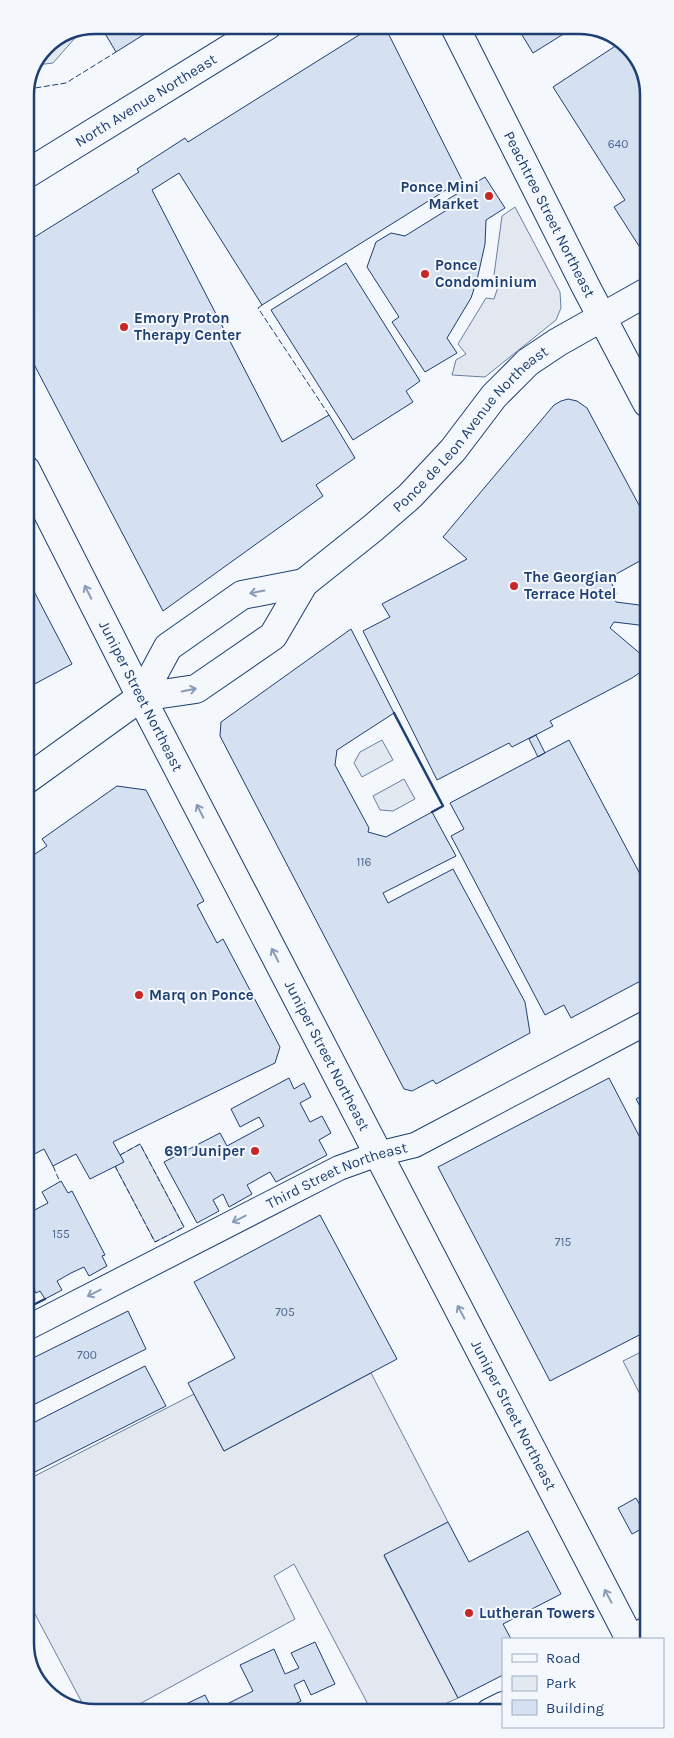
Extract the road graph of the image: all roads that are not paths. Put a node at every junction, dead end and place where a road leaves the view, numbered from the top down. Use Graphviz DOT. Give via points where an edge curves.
graph roads {
  1 [pos="253,34"];
  2 [pos="459,34"];
  3 [pos="34,169"];
  4 [pos="640,296"];
  5 [pos="602,317"];
  6 [pos="640,390"];
  7 [pos="34,486"];
  8 [pos="304,583"];
  9 [pos="141,697"];
  10 [pos="34,774"];
  11 [pos="640,1026"];
  12 [pos="378,1154"];
  13 [pos="34,1324"];
  14 [pos="634,1636"];
  1 -- 3 [label="main road, North Avenue Northeast"];
  2 -- 5 [label="main road, Peachtree Street Northeast"];
  4 -- 5 [label="main road, Ponce de Leon Avenue Northeast"];
  5 -- 6 [label="main road, Peachtree Street Northeast"];
  5 -- 8 [label="main road, Ponce de Leon Avenue Northeast" via="528,362 494,396 453,450 410,496"];
  9 -- 7 [label="main road, Juniper Street Northeast, one-way"];
  8 -- 9 [label="main road, Ponce de Leon Avenue Northeast, one-way" via="242,595 168,647"];
  9 -- 8 [label="main road, Ponce de Leon Avenue Northeast, one-way" via="196,689 273,636"];
  9 -- 10 [label="main road, Ponce de Leon Avenue Northeast"];
  12 -- 9 [label="main road, Juniper Street Northeast, one-way"];
  11 -- 12 [label="street, Third Street Northeast" via="415,1145"];
  12 -- 13 [label="street, Third Street Northeast, one-way" via="339,1168"];
  14 -- 12 [label="main road, Juniper Street Northeast, one-way"];
}
